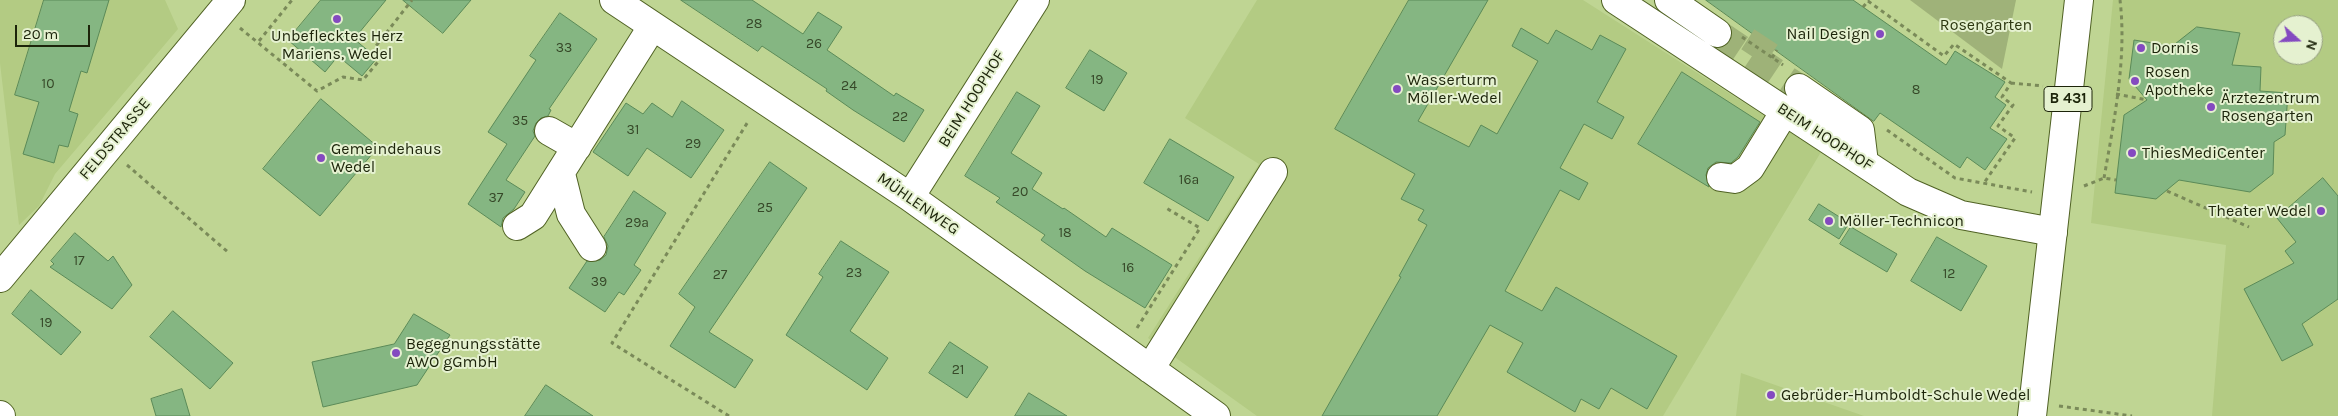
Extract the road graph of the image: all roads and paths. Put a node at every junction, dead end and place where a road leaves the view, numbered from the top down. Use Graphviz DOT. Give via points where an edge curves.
graph roads {
  1 [pos="292,0"];
  2 [pos="412,0"];
  3 [pos="614,0"];
  4 [pos="1034,0"];
  5 [pos="1669,0"];
  6 [pos="1868,0"];
  7 [pos="2079,0"];
  8 [pos="2120,0"];
  9 [pos="1622,2"];
  10 [pos="219,5"];
  11 [pos="1863,7"];
  12 [pos="652,27"];
  13 [pos="1729,35"];
  14 [pos="1777,50"];
  15 [pos="1772,58"];
  16 [pos="1783,65"];
  17 [pos="2011,82"];
  18 [pos="2043,86"];
  19 [pos="1799,88"];
  20 [pos="2116,94"];
  21 [pos="761,100"];
  22 [pos="2147,100"];
  23 [pos="1784,111"];
  24 [pos="549,131"];
  25 [pos="577,147"];
  26 [pos="107,148"];
  27 [pos="1864,163"];
  28 [pos="1274,172"];
  29 [pos="561,174"];
  30 [pos="1721,177"];
  31 [pos="1955,178"];
  32 [pos="2116,180"];
  33 [pos="1984,183"];
  34 [pos="2024,191"];
  35 [pos="2167,191"];
  36 [pos="910,197"];
  37 [pos="1166,208"];
  38 [pos="517,226"];
  39 [pos="2249,227"];
  40 [pos="2053,232"];
  41 [pos="592,247"];
  42 [pos="229,253"];
  43 [pos="0,278"];
  44 [pos="1123,350"];
  45 [pos="1150,369"];
  46 [pos="2033,410"];
  47 [pos="729,416"];
  48 [pos="1216,416"];
  49 [pos="2132,416"];
  1 -- 2 [label="path" via="258,42 317,91 343,77 363,80 382,57 376,46"];
  3 -- 12 [label="street, MÜHLENWEG"];
  4 -- 36 [label="street, BEIM HOOPHOF"];
  5 -- 13 [label="street"];
  6 -- 11 [label="path"];
  6 -- 17 [label="path" via="1944,56 1954,44"];
  7 -- 40 [label="street, B 431"];
  8 -- 20 [label="path" via="2122,19"];
  9 -- 23 [label="street, BEIM HOOPHOF"];
  10 -- 26 [label="street, FELDSTRASSE"];
  12 -- 21 [label="street, MÜHLENWEG"];
  12 -- 25 [label="street"];
  13 -- 15 [label="path"];
  14 -- 15 [label="path"];
  15 -- 16 [label="path"];
  17 -- 18 [label="path"];
  17 -- 33 [label="path" via="2002,97 2013,105 1998,126 2015,138"];
  19 -- 27 [label="street" via="1860,130"];
  20 -- 22 [label="path"];
  20 -- 32 [label="path" via="2104,178"];
  21 -- 36 [label="street, MÜHLENWEG"];
  21 -- 47 [label="path" via="612,343"];
  23 -- 27 [label="street, BEIM HOOPHOF"];
  23 -- 30 [label="street" via="1750,168 1736,178"];
  24 -- 25 [label="street"];
  25 -- 29 [label="street"];
  26 -- 42 [label="path"];
  26 -- 43 [label="street, FELDSTRASSE"];
  27 -- 40 [label="street, BEIM HOOPHOF" via="1908,192 1961,215"];
  28 -- 45 [label="street"];
  29 -- 38 [label="street" via="533,216"];
  29 -- 41 [label="street" via="571,214"];
  31 -- 33 [label="path"];
  33 -- 34 [label="path"];
  35 -- 39 [label="path"];
  36 -- 44 [label="street, MÜHLENWEG"];
  37 -- 44 [label="path" via="1200,228"];
  40 -- 46 [label="street, B 431"];
  44 -- 45 [label="street, MÜHLENWEG"];
  45 -- 48 [label="street, MÜHLENWEG"];
  46 -- 49 [label="path"];
}
